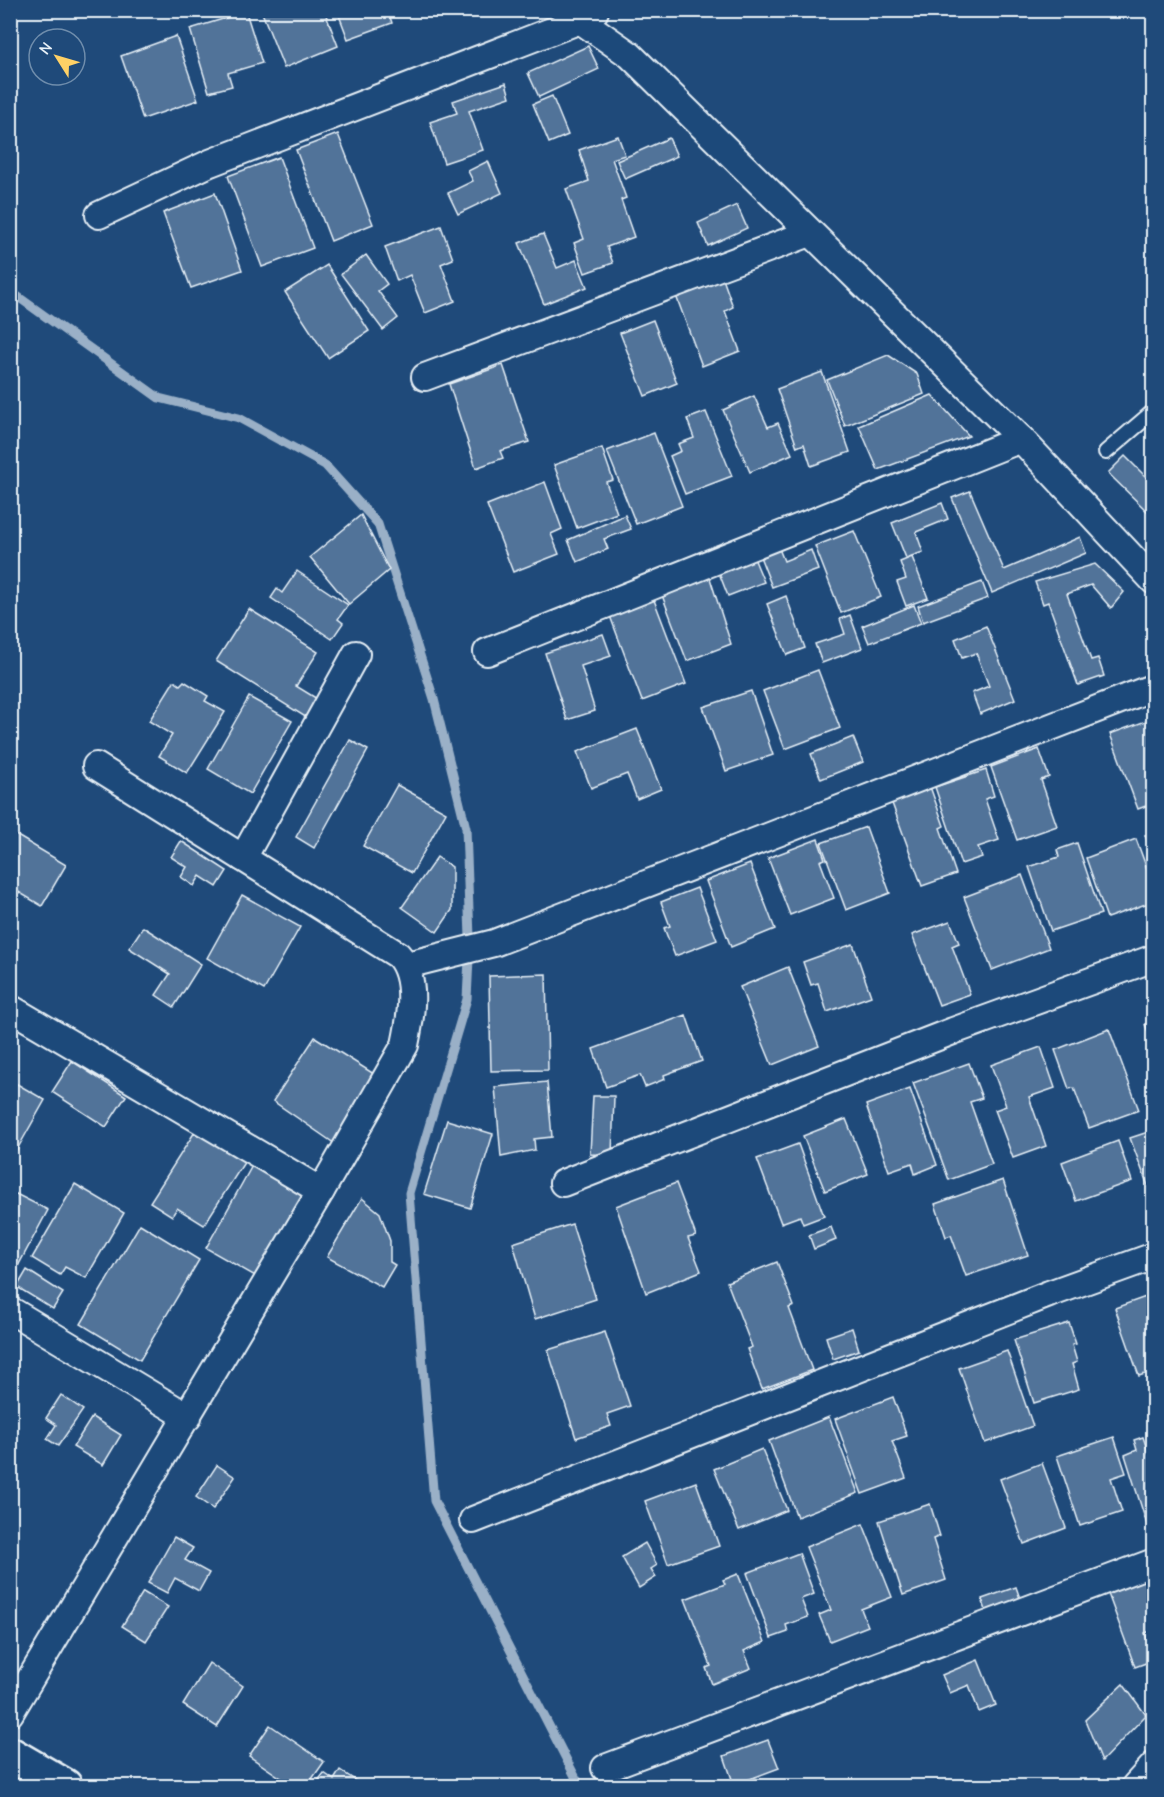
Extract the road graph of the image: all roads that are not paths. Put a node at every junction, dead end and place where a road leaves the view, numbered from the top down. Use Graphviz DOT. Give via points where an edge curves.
graph roads {
  1 [pos="583,14"];
  2 [pos="99,215"];
  3 [pos="810,233"];
  4 [pos="425,377"];
  5 [pos="1154,411"];
  6 [pos="1021,439"];
  7 [pos="1106,452"];
  8 [pos="1154,581"];
  9 [pos="487,652"];
  10 [pos="356,654"];
  11 [pos="1154,687"];
  12 [pos="96,766"];
  13 [pos="243,858"];
  14 [pos="1154,958"];
  15 [pos="419,962"];
  16 [pos="10,1008"];
  17 [pos="563,1183"];
  18 [pos="321,1191"];
  19 [pos="1154,1256"];
  20 [pos="10,1310"];
  21 [pos="188,1417"];
  22 [pos="473,1520"];
  23 [pos="1154,1562"];
  24 [pos="10,1713"];
  25 [pos="10,1754"];
  26 [pos="1154,1766"];
  27 [pos="605,1768"];
  28 [pos="63,1786"];
  29 [pos="1135,1786"];
  1 -- 2 [label="street" via="210,163"];
  1 -- 3 [label="street" via="630,55"];
  3 -- 4 [label="street"];
  3 -- 6 [label="street"];
  5 -- 7 [label="lane"];
  6 -- 8 [label="street"];
  6 -- 9 [label="street"];
  10 -- 13 [label="street"];
  11 -- 15 [label="street" via="494,943"];
  12 -- 13 [label="street"];
  13 -- 15 [label="street" via="398,955"];
  14 -- 17 [label="street" via="953,1031"];
  15 -- 18 [label="street" via="405,1045"];
  16 -- 18 [label="street"];
  18 -- 21 [label="street"];
  19 -- 22 [label="street"];
  20 -- 21 [label="street"];
  21 -- 24 [label="street"];
  23 -- 27 [label="street"];
  25 -- 28 [label="highway"];
  26 -- 29 [label="street"];
}
